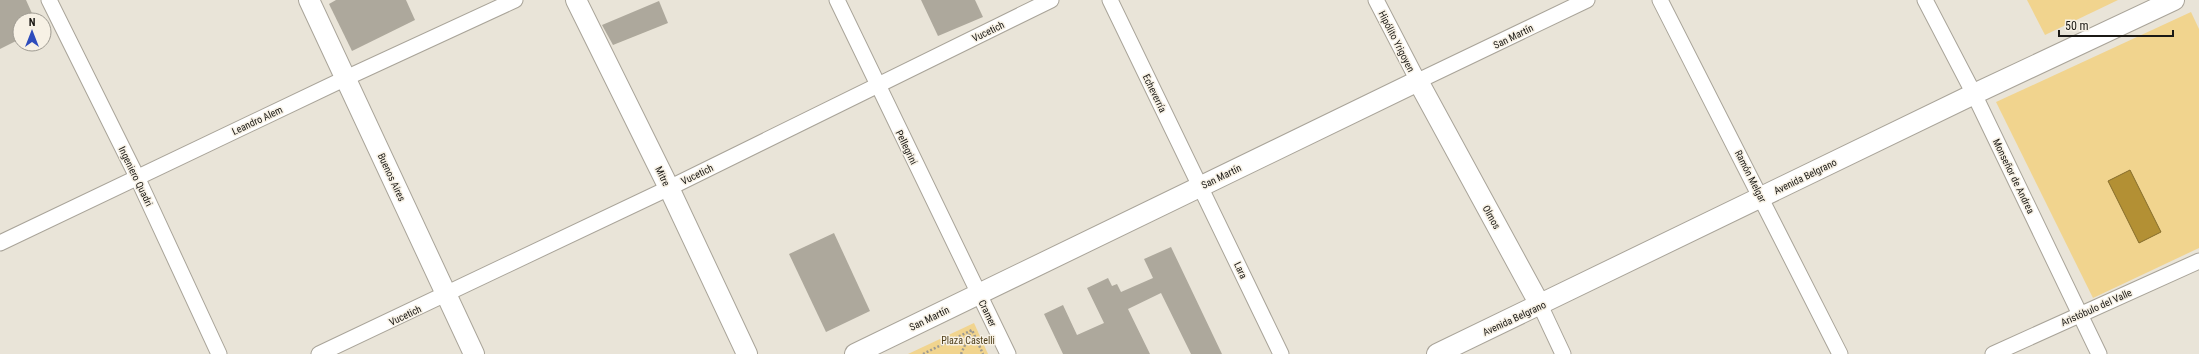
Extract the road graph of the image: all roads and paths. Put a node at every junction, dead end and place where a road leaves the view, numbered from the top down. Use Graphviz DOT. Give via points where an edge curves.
graph roads {
  1 [pos="49,0"];
  2 [pos="309,0"];
  3 [pos="515,0"];
  4 [pos="576,0"];
  5 [pos="837,0"];
  6 [pos="1051,0"];
  7 [pos="1110,0"];
  8 [pos="1376,0"];
  9 [pos="1587,0"];
  10 [pos="1660,0"];
  11 [pos="1926,0"];
  12 [pos="2174,0"];
  13 [pos="346,78"];
  14 [pos="1418,81"];
  15 [pos="877,84"];
  16 [pos="1974,94"];
  17 [pos="137,177"];
  18 [pos="1200,186"];
  19 [pos="669,188"];
  20 [pos="1762,197"];
  21 [pos="0,243"];
  22 [pos="2199,261"];
  23 [pos="978,294"];
  24 [pos="446,296"];
  25 [pos="1540,305"];
  26 [pos="2080,314"];
  27 [pos="972,330"];
  28 [pos="219,354"];
  29 [pos="320,354"];
  30 [pos="474,354"];
  31 [pos="747,354"];
  32 [pos="855,354"];
  33 [pos="923,354"];
  34 [pos="961,354"];
  35 [pos="983,354"];
  36 [pos="1008,354"];
  37 [pos="1281,354"];
  38 [pos="1437,354"];
  39 [pos="1563,354"];
  40 [pos="1840,354"];
  41 [pos="1993,354"];
  42 [pos="2100,354"];
  1 -- 17 [label="street, Ingeniero Quadri"];
  2 -- 13 [label="main road, Buenos Aires"];
  3 -- 13 [label="street, Leandro Alem"];
  4 -- 19 [label="main road, Mitre"];
  5 -- 15 [label="street, Pellegrini"];
  6 -- 15 [label="street, Vucetich"];
  7 -- 18 [label="street, Echeverría"];
  8 -- 14 [label="street, Hipólito Yrigoyen"];
  9 -- 14 [label="street, San Martín"];
  10 -- 20 [label="street, Ramón Melgar"];
  11 -- 16 [label="street, Monseñor de Andrea"];
  12 -- 16 [label="main road, Avenida Belgrano"];
  13 -- 17 [label="street, Leandro Alem"];
  13 -- 24 [label="main road, Buenos Aires"];
  14 -- 18 [label="main road, San Martín"];
  14 -- 25 [label="main road, Olmos"];
  15 -- 19 [label="street, Vucetich"];
  15 -- 23 [label="street, Pellegrini"];
  16 -- 20 [label="main road, Avenida Belgrano"];
  16 -- 26 [label="street, Monseñor de Andrea"];
  17 -- 21 [label="street, Leandro Alem"];
  17 -- 28 [label="street, Ingeniero Quadri"];
  18 -- 23 [label="main road, San Martín"];
  18 -- 37 [label="street, Lara"];
  19 -- 24 [label="street, Vucetich"];
  19 -- 31 [label="main road, Mitre"];
  20 -- 25 [label="main road, Avenida Belgrano"];
  20 -- 40 [label="street, Ramón Melgar"];
  22 -- 26 [label="street, Aristóbulo del Valle"];
  23 -- 32 [label="main road, San Martín"];
  23 -- 36 [label="street, Cramer"];
  24 -- 29 [label="street, Vucetich"];
  24 -- 30 [label="main road, Buenos Aires"];
  25 -- 38 [label="main road, Avenida Belgrano"];
  25 -- 39 [label="street, Olmos"];
  26 -- 41 [label="street, Aristóbulo del Valle"];
  26 -- 42 [label="street, Monseñor de Andrea"];
  27 -- 33 [label="path"];
  27 -- 34 [label="path"];
  27 -- 35 [label="path"];
}
